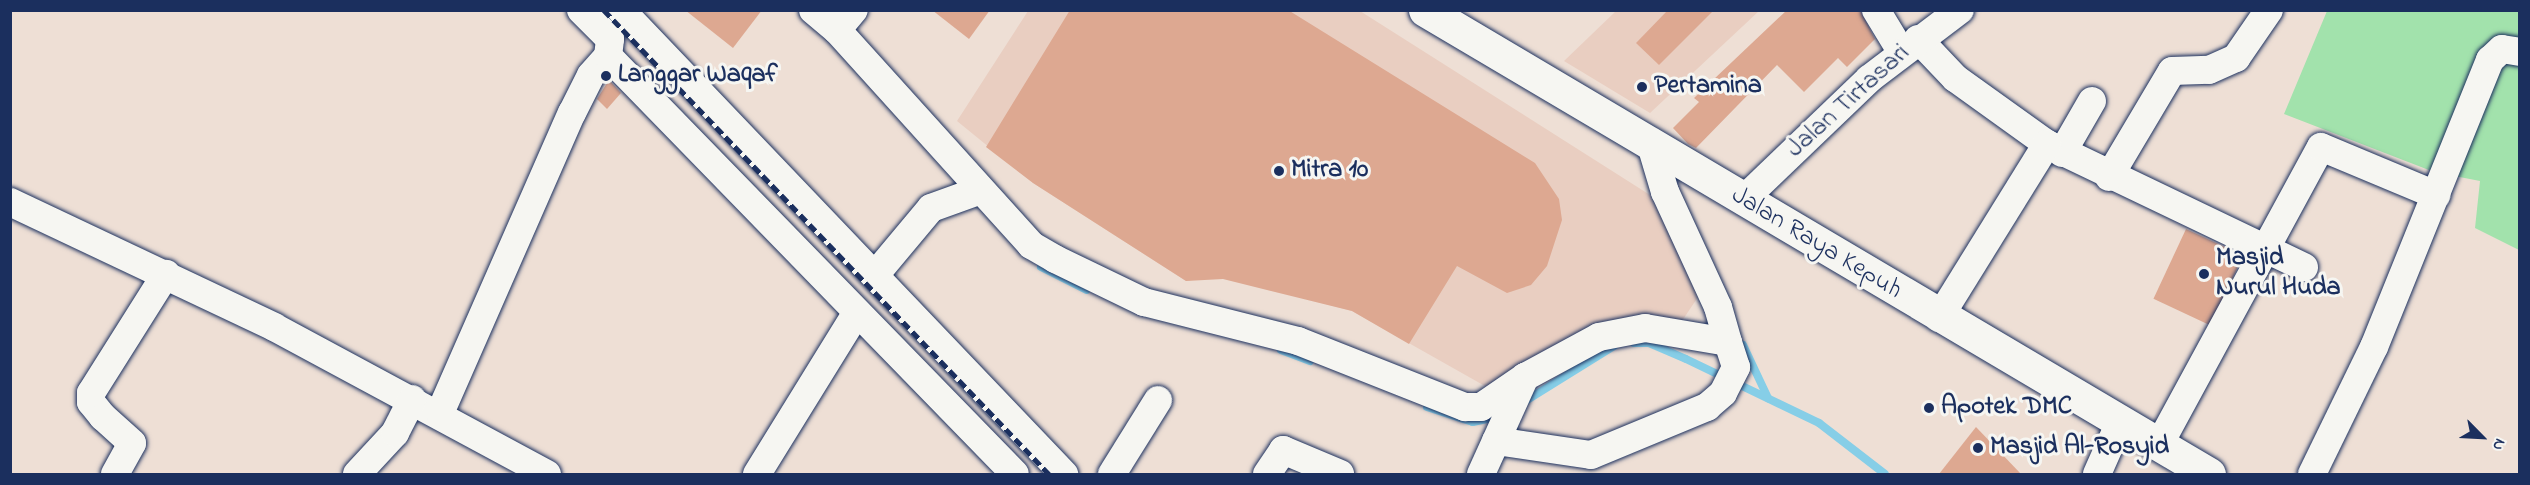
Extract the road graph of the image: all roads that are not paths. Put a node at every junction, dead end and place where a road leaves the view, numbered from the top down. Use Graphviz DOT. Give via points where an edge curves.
graph roads {
  1 [pos="581,10"];
  2 [pos="621,10"];
  3 [pos="813,10"];
  4 [pos="1425,10"];
  5 [pos="1876,10"];
  6 [pos="1960,10"];
  7 [pos="2269,10"];
  8 [pos="845,20"];
  9 [pos="1910,46"];
  10 [pos="2520,52"];
  11 [pos="608,56"];
  12 [pos="2092,101"];
  13 [pos="1651,146"];
  14 [pos="2055,149"];
  15 [pos="2109,177"];
  16 [pos="974,192"];
  17 [pos="2436,195"];
  18 [pos="1743,200"];
  19 [pos="10,202"];
  20 [pos="2267,250"];
  21 [pos="2304,267"];
  22 [pos="166,274"];
  23 [pos="875,275"];
  24 [pos="856,314"];
  25 [pos="1939,318"];
  26 [pos="1728,342"];
  27 [pos="1525,377"];
  28 [pos="412,399"];
  29 [pos="1158,400"];
  30 [pos="440,413"];
  31 [pos="2120,422"];
  32 [pos="1504,424"];
  33 [pos="2158,445"];
  34 [pos="115,474"];
  35 [pos="357,474"];
  36 [pos="547,474"];
  37 [pos="757,474"];
  38 [pos="1015,474"];
  39 [pos="1064,474"];
  40 [pos="1113,474"];
  41 [pos="1267,474"];
  42 [pos="1340,474"];
  43 [pos="1481,474"];
  44 [pos="2097,474"];
  45 [pos="2209,474"];
  46 [pos="2312,474"];
  1 -- 11 [label="street" via="610,39"];
  2 -- 23 [label="street"];
  3 -- 8 [label="street"];
  4 -- 13 [label="main road, Jalan Raya Kepuh"];
  5 -- 9 [label="street"];
  6 -- 9 [label="street, Jalan Tirtasari"];
  7 -- 15 [label="street" via="2236,58 2209,70 2172,71"];
  8 -- 16 [label="street"];
  9 -- 14 [label="street"];
  9 -- 18 [label="street, Jalan Tirtasari"];
  10 -- 17 [label="street" via="2502,48 2490,60"];
  11 -- 24 [label="street"];
  11 -- 30 [label="street" via="591,75 572,113"];
  12 -- 14 [label="street"];
  13 -- 18 [label="main road, Jalan Raya Kepuh"];
  13 -- 26 [label="street" via="1665,192 1718,307"];
  14 -- 15 [label="street"];
  14 -- 25 [label="street"];
  15 -- 20 [label="street"];
  16 -- 23 [label="street" via="931,208"];
  16 -- 27 [label="street" via="1031,245 1144,302 1298,341 1465,407 1481,407"];
  17 -- 20 [label="street" via="2321,147"];
  17 -- 46 [label="street" via="2374,348"];
  18 -- 25 [label="main road, Jalan Raya Kepuh"];
  19 -- 22 [label="street"];
  20 -- 21 [label="street"];
  20 -- 33 [label="street"];
  22 -- 28 [label="street"];
  22 -- 34 [label="street" via="91,393 91,402 103,417 132,443"];
  23 -- 39 [label="street"];
  24 -- 37 [label="street"];
  24 -- 38 [label="street"];
  25 -- 31 [label="main road, Jalan Raya Kepuh"];
  26 -- 27 [label="street" via="1645,328 1619,330"];
  26 -- 32 [label="street" via="1729,382 1707,407 1591,455"];
  27 -- 32 [label="street"];
  28 -- 30 [label="street"];
  28 -- 35 [label="street" via="395,433"];
  29 -- 40 [label="street"];
  30 -- 36 [label="street"];
  31 -- 33 [label="main road, Jalan Raya Kepuh"];
  31 -- 44 [label="street"];
  32 -- 43 [label="street"];
  33 -- 45 [label="main road, Jalan Raya Kepuh"];
  41 -- 42 [label="street" via="1283,450"];
}
